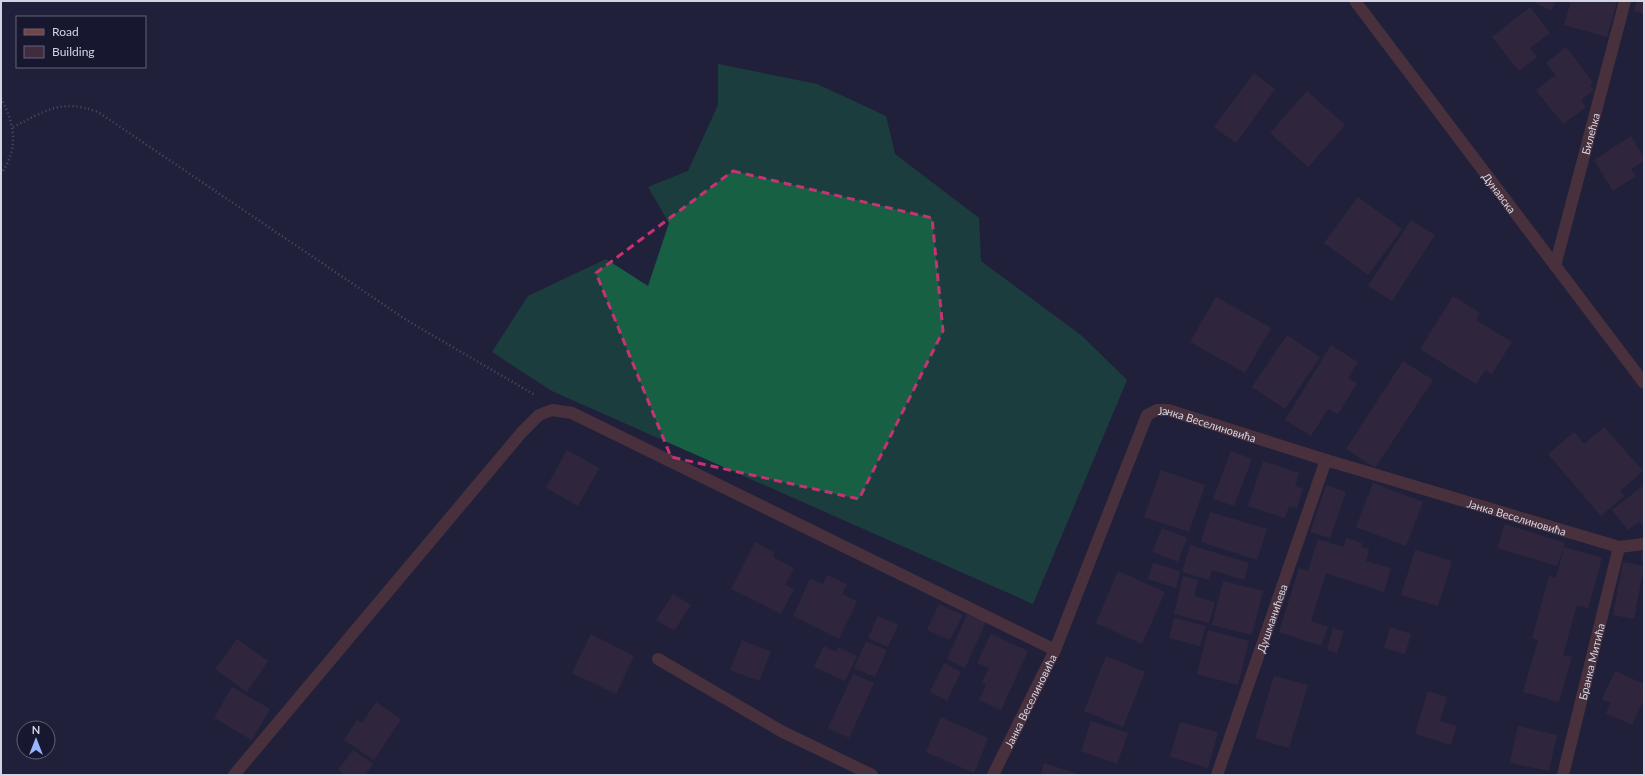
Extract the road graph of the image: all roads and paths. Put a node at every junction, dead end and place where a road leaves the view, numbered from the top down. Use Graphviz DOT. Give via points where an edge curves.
graph roads {
  1 [pos="1355,1"];
  2 [pos="1625,1"];
  3 [pos="1,98"];
  4 [pos="13,127"];
  5 [pos="1,174"];
  6 [pos="1555,266"];
  7 [pos="1644,383"];
  8 [pos="552,410"];
  9 [pos="1326,460"];
  10 [pos="1644,544"];
  11 [pos="1619,547"];
  12 [pos="1055,650"];
  13 [pos="658,659"];
  14 [pos="234,775"];
  15 [pos="872,775"];
  16 [pos="993,775"];
  17 [pos="1217,775"];
  18 [pos="1562,775"];
  1 -- 6 [label="street, Дунавска"];
  2 -- 6 [label="street, Билећка"];
  3 -- 4 [label="path"];
  4 -- 5 [label="path" via="12,152"];
  4 -- 8 [label="path" via="58,107 83,107 98,112 408,321 541,398"];
  6 -- 7 [label="street, Дунавска"];
  8 -- 12 [label="street" via="572,413"];
  8 -- 14 [label="street" via="539,415 522,432"];
  9 -- 11 [label="street, Јанка Веселиновића"];
  9 -- 12 [label="street, Јанка Веселиновића" via="1168,410 1157,410 1147,415"];
  9 -- 17 [label="street, Душманићева"];
  10 -- 11 [label="street, Јанка Веселиновића"];
  11 -- 18 [label="street, Бранка Митића"];
  12 -- 16 [label="street, Јанка Веселиновића"];
  13 -- 15 [label="street" via="781,731"];
}
